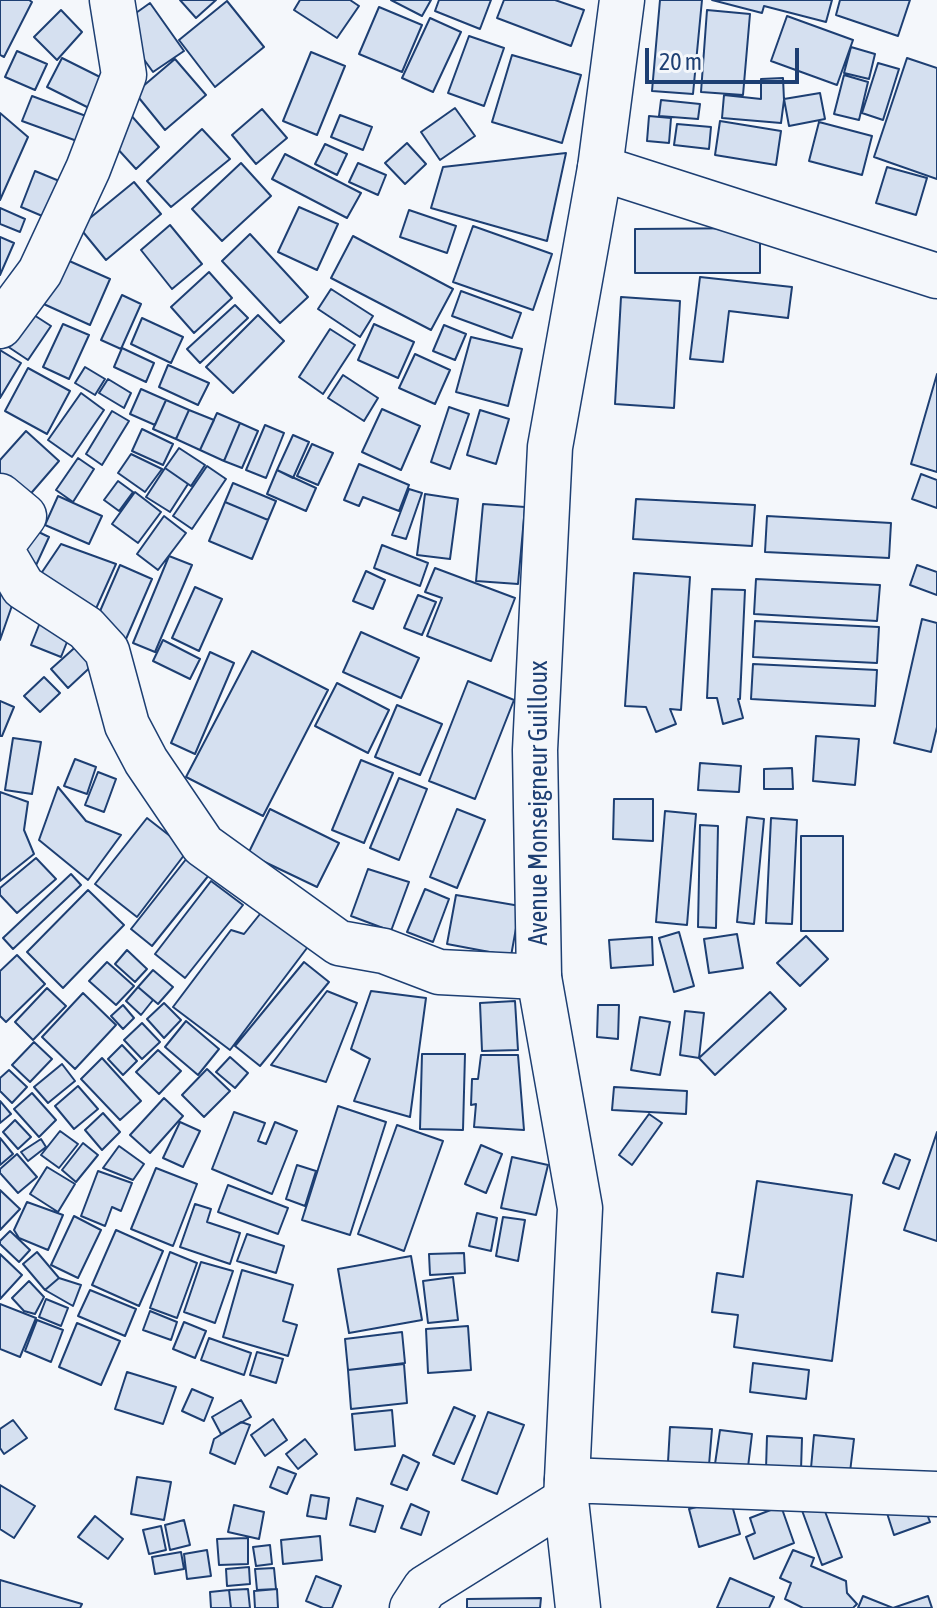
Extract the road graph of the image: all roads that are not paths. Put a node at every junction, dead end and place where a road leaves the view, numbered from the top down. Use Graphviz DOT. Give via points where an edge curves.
graph roads {
  1 [pos="112,0"];
  2 [pos="622,0"];
  3 [pos="600,168"];
  4 [pos="937,276"];
  5 [pos="0,326"];
  6 [pos="0,496"];
  7 [pos="0,548"];
  8 [pos="539,977"];
  9 [pos="567,1490"];
  10 [pos="937,1494"];
  11 [pos="412,1608"];
  12 [pos="578,1608"];
  1 -- 5 [label="street" via="124,75 40,272"];
  2 -- 3 [label="street, Avenue Monseigneur Guilloux"];
  3 -- 4 [label="street"];
  3 -- 8 [label="street, Avenue Monseigneur Guilloux" via="550,447 535,750"];
  6 -- 7 [label="street" via="24,516"];
  7 -- 8 [label="street" via="23,587 86,628 107,651 127,725 203,845 339,943 384,951 439,972"];
  8 -- 9 [label="street, Avenue Monseigneur Guilloux" via="580,1208"];
  9 -- 10 [label="street"];
  9 -- 11 [label="street" via="425,1588"];
  9 -- 12 [label="street, Avenue Monseigneur Guilloux"];
}
